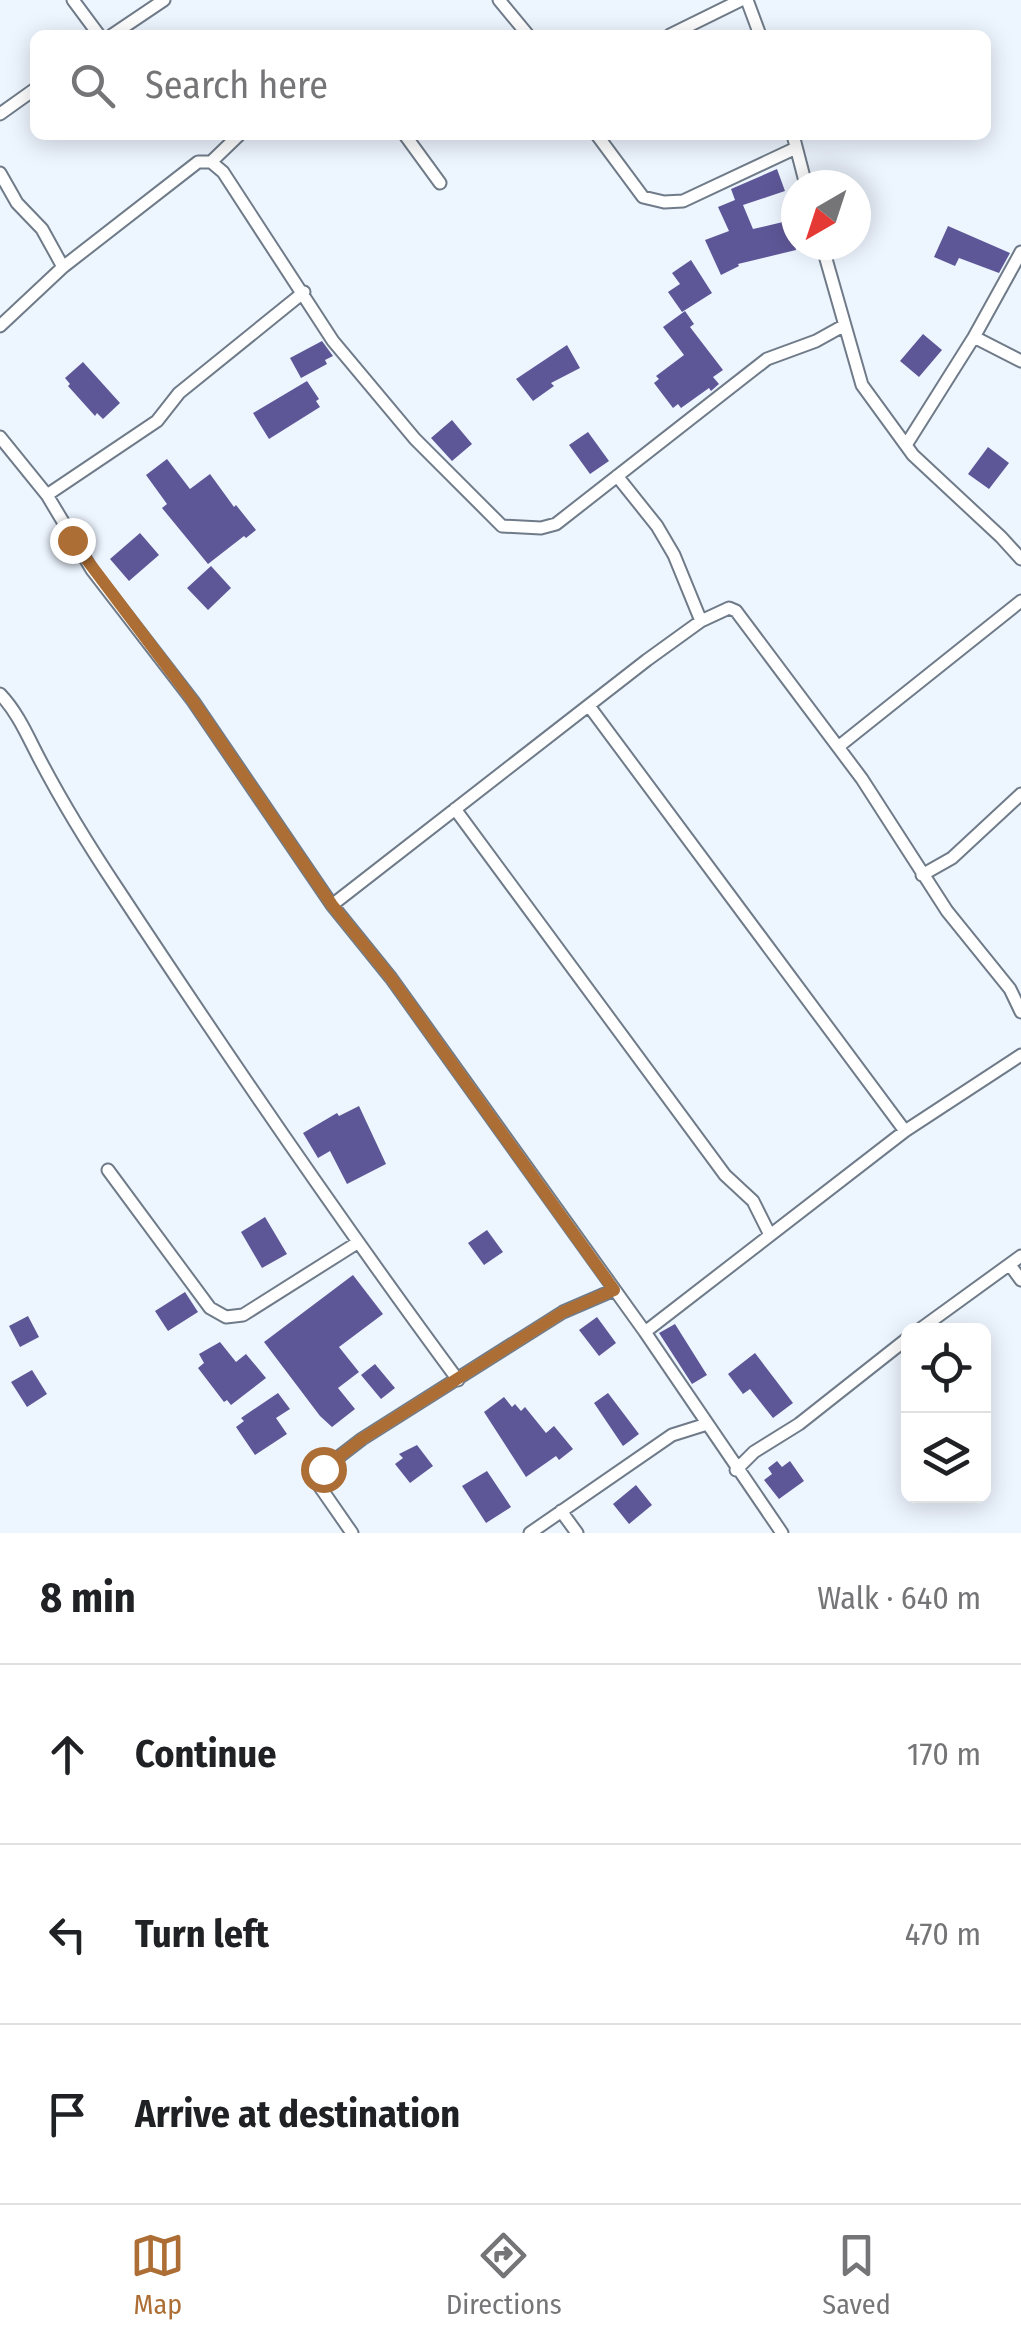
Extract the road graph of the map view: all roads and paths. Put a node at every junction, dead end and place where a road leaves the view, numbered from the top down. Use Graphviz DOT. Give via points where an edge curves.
graph roads {
  1 [pos="73,0"];
  2 [pos="164,0"];
  3 [pos="499,0"];
  4 [pos="744,0"];
  5 [pos="95,30"];
  6 [pos="119,30"];
  7 [pos="524,30"];
  8 [pos="681,30"];
  9 [pos="758,30"];
  10 [pos="30,93"];
  11 [pos="0,114"];
  12 [pos="233,140"];
  13 [pos="408,140"];
  14 [pos="600,140"];
  15 [pos="794,141"];
  16 [pos="212,162"];
  17 [pos="802,170"];
  18 [pos="0,172"];
  19 [pos="440,183"];
  20 [pos="1021,252"];
  21 [pos="826,260"];
  22 [pos="62,267"];
  23 [pos="304,292"];
  24 [pos="0,326"];
  25 [pos="843,326"];
  26 [pos="974,336"];
  27 [pos="1021,361"];
  28 [pos="0,437"];
  29 [pos="906,445"];
  30 [pos="617,476"];
  31 [pos="47,495"];
  32 [pos="1021,560"];
  33 [pos="1021,601"];
  34 [pos="701,621"];
  35 [pos="0,694"];
  36 [pos="589,706"];
  37 [pos="838,747"];
  38 [pos="1020,796"];
  39 [pos="454,810"];
  40 [pos="922,875"];
  41 [pos="332,905"];
  42 [pos="1021,1012"];
  43 [pos="1021,1054"];
  44 [pos="905,1131"];
  45 [pos="108,1170"];
  46 [pos="770,1236"];
  47 [pos="356,1243"];
  48 [pos="1021,1256"];
  49 [pos="1010,1265"];
  50 [pos="1021,1280"];
  51 [pos="614,1290"];
  52 [pos="929,1323"];
  53 [pos="644,1332"];
  54 [pos="901,1344"];
  55 [pos="458,1380"];
  56 [pos="707,1424"];
  57 [pos="736,1470"];
  58 [pos="561,1511"];
  59 [pos="352,1533"];
  60 [pos="530,1533"];
  61 [pos="577,1533"];
  62 [pos="782,1533"];
  1 -- 5 [label="street"];
  2 -- 6 [label="street"];
  3 -- 7 [label="street"];
  4 -- 8 [label="street"];
  4 -- 9 [label="street"];
  10 -- 11 [label="street"];
  12 -- 16 [label="street"];
  13 -- 19 [label="street"];
  14 -- 15 [label="street" via="643,197 664,202 683,201"];
  15 -- 17 [label="street"];
  16 -- 22 [label="street" via="198,162"];
  16 -- 23 [label="street"];
  18 -- 22 [label="street"];
  20 -- 26 [label="street"];
  21 -- 25 [label="street"];
  22 -- 24 [label="street"];
  23 -- 30 [label="street" via="333,342 415,440 502,526 556,524"];
  23 -- 31 [label="street" via="180,394 157,421"];
  25 -- 29 [label="street" via="862,385"];
  25 -- 30 [label="street" via="767,359"];
  26 -- 27 [label="street"];
  26 -- 29 [label="street"];
  28 -- 31 [label="street"];
  29 -- 32 [label="street"];
  30 -- 34 [label="street" via="674,555"];
  31 -- 41 [label="street" via="92,570 193,701"];
  33 -- 37 [label="street"];
  34 -- 36 [label="street"];
  34 -- 37 [label="street" via="729,608 736,612"];
  35 -- 47 [label="street" via="100,862"];
  36 -- 39 [label="street"];
  36 -- 44 [label="street"];
  37 -- 40 [label="street"];
  38 -- 40 [label="street" via="952,858"];
  39 -- 41 [label="street"];
  39 -- 46 [label="street" via="725,1175 753,1201"];
  40 -- 42 [label="street"];
  41 -- 51 [label="street"];
  43 -- 44 [label="street"];
  44 -- 46 [label="street"];
  45 -- 47 [label="street" via="210,1308 226,1317 243,1315"];
  46 -- 53 [label="street"];
  47 -- 55 [label="street"];
  48 -- 49 [label="street"];
  49 -- 50 [label="street"];
  49 -- 52 [label="street"];
  51 -- 53 [label="street"];
  51 -- 55 [label="street" via="563,1312"];
  53 -- 56 [label="street"];
  54 -- 57 [label="street"];
  55 -- 59 [label="street" via="323,1469 318,1484"];
  56 -- 57 [label="street"];
  56 -- 58 [label="street" via="672,1435"];
  57 -- 62 [label="street"];
  58 -- 60 [label="street"];
  58 -- 61 [label="street"];
}
